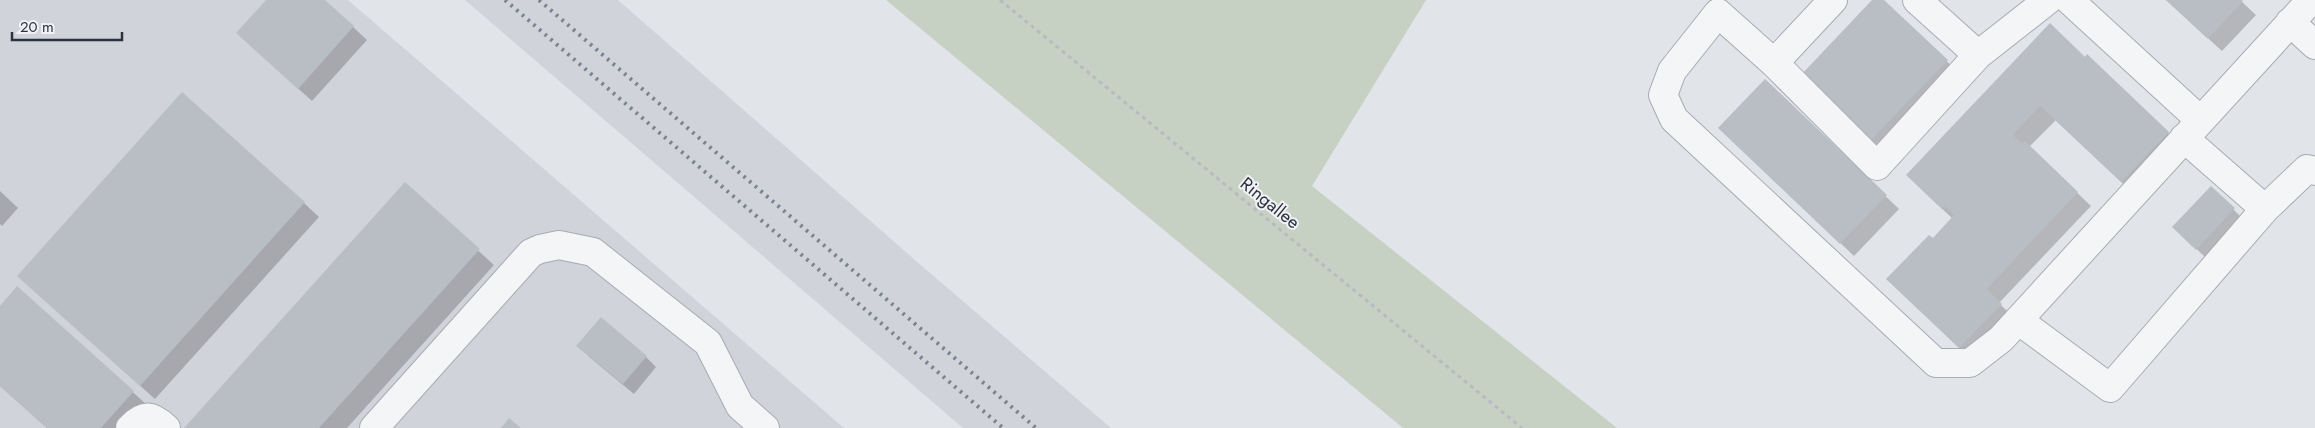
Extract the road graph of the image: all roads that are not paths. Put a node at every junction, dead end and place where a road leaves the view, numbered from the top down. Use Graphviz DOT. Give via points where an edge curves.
graph roads {
  1 [pos="1833,0"];
  2 [pos="1917,0"];
  3 [pos="2048,0"];
  4 [pos="2069,0"];
  5 [pos="2311,0"];
  6 [pos="2290,22"];
  7 [pos="2315,45"];
  8 [pos="1978,54"];
  9 [pos="1774,63"];
  10 [pos="2192,129"];
  11 [pos="2315,171"];
  12 [pos="2265,209"];
  13 [pos="2018,320"];
  14 [pos="130,428"];
  15 [pos="166,428"];
  16 [pos="374,428"];
  17 [pos="765,428"];
  1 -- 9 [label="lane"];
  2 -- 8 [label="lane"];
  3 -- 8 [label="lane"];
  4 -- 10 [label="lane"];
  5 -- 6 [label="lane"];
  6 -- 7 [label="lane"];
  6 -- 10 [label="lane"];
  8 -- 9 [label="lane" via="1877,166"];
  9 -- 13 [label="lane" via="1718,13 1672,71 1662,95 1674,119 1936,364 1970,363 2001,339"];
  10 -- 12 [label="lane"];
  10 -- 13 [label="lane"];
  11 -- 12 [label="lane" via="2307,169"];
  12 -- 13 [label="lane" via="2110,388"];
  14 -- 15 [label="lane" via="146,417 157,420"];
  16 -- 17 [label="lane" via="531,254 560,245 593,252 708,343 740,406"];
}
